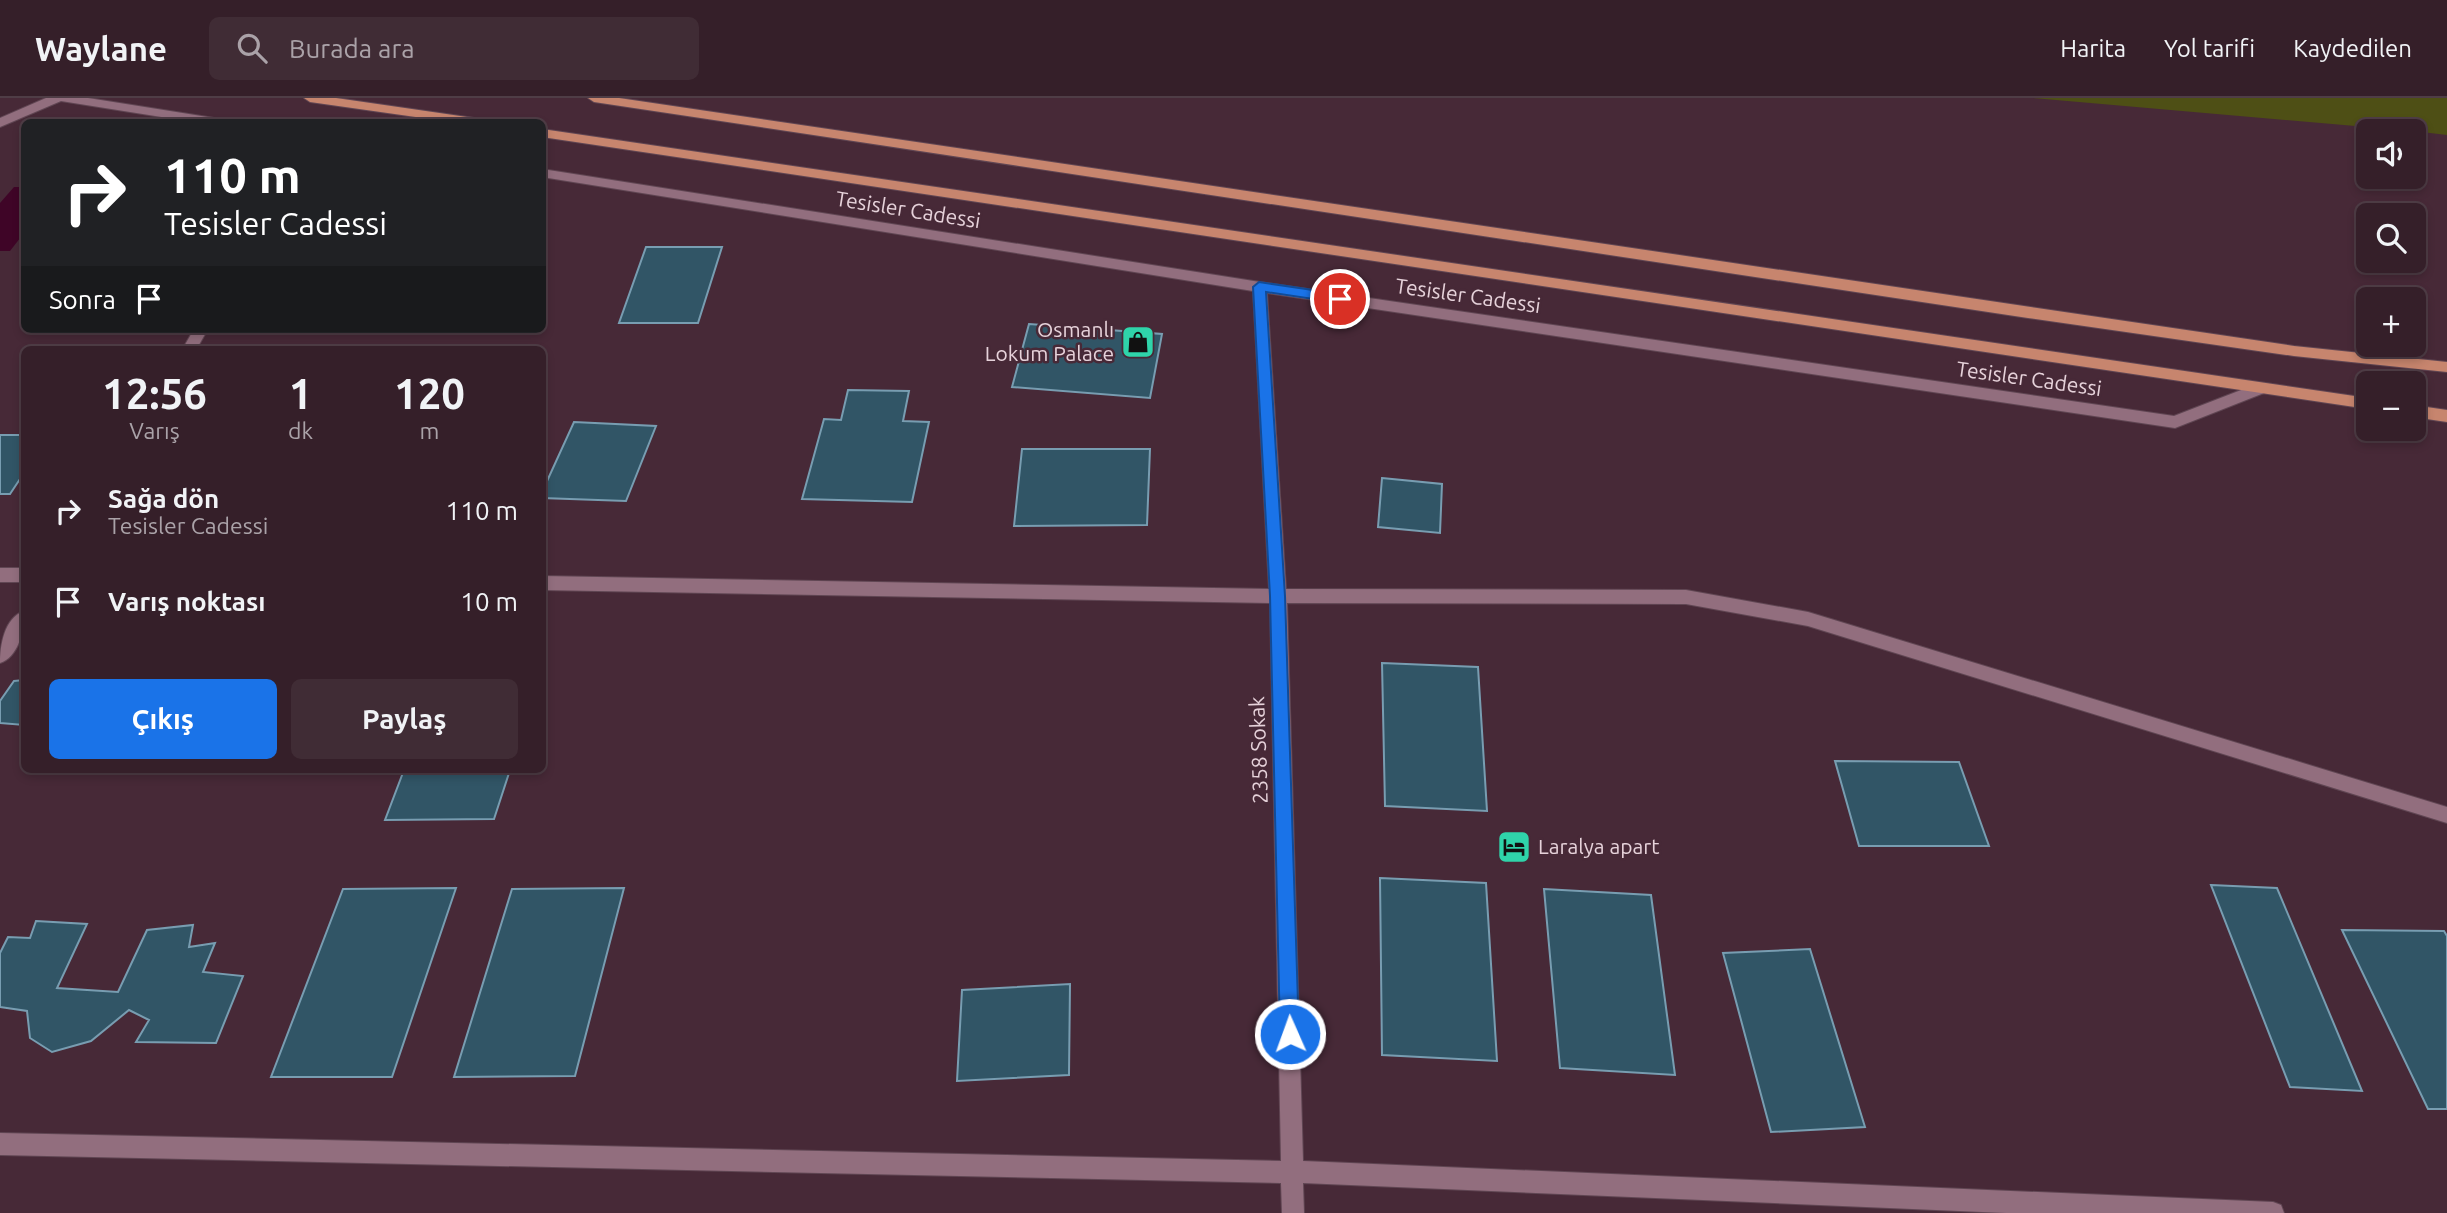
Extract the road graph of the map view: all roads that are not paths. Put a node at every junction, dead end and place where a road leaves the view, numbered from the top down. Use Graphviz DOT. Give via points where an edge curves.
graph roads {
  1 [pos="57,98"];
  2 [pos="64,98"];
  3 [pos="310,98"];
  4 [pos="594,98"];
  5 [pos="195,119"];
  6 [pos="454,119"];
  7 [pos="0,123"];
  8 [pos="546,134"];
  9 [pos="546,174"];
  10 [pos="1259,287"];
  11 [pos="2447,367"];
  12 [pos="2259,389"];
  13 [pos="2356,402"];
  14 [pos="2426,413"];
  15 [pos="2447,416"];
  16 [pos="0,575"];
  17 [pos="21,575"];
  18 [pos="546,583"];
  19 [pos="1278,596"];
  20 [pos="21,623"];
  21 [pos="0,656"];
  22 [pos="2447,815"];
  23 [pos="0,1144"];
  24 [pos="1293,1172"];
  25 [pos="1293,1213"];
  26 [pos="2273,1213"];
  1 -- 7 [label="street"];
  2 -- 5 [label="street"];
  3 -- 6 [label="main road"];
  4 -- 11 [label="main road" via="2014,312"];
  8 -- 12 [label="main road"];
  9 -- 10 [label="street, Tesisler Cadessi"];
  10 -- 12 [label="street, Tesisler Cadessi" via="2175,422"];
  10 -- 19 [label="street, 2358 Sokak"];
  12 -- 13 [label="main road"];
  14 -- 15 [label="main road"];
  16 -- 17 [label="street"];
  18 -- 19 [label="street"];
  19 -- 22 [label="street" via="1686,597 1808,619"];
  19 -- 24 [label="street, 2358 Sokak"];
  20 -- 21 [label="street"];
  23 -- 24 [label="street"];
  24 -- 25 [label="street, 2358 Sokak"];
  24 -- 26 [label="street"];
}
